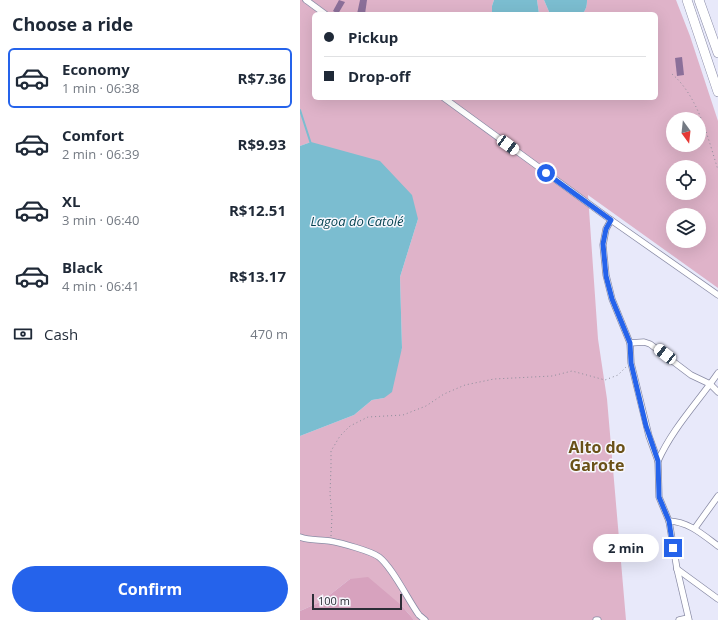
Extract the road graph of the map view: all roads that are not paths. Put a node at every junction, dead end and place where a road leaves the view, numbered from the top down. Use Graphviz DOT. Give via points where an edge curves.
graph roads {
  1 [pos="306,0"];
  2 [pos="687,0"];
  3 [pos="700,0"];
  4 [pos="322,12"];
  5 [pos="718,54"];
  6 [pos="718,92"];
  7 [pos="447,100"];
  8 [pos="611,220"];
  9 [pos="718,295"];
  10 [pos="630,343"];
  11 [pos="718,373"];
  12 [pos="710,384"];
  13 [pos="718,392"];
  14 [pos="658,461"];
  15 [pos="718,496"];
  16 [pos="669,521"];
  17 [pos="695,528"];
  18 [pos="300,537"];
  19 [pos="718,546"];
  20 [pos="676,569"];
  21 [pos="718,599"];
  22 [pos="688,619"];
  23 [pos="425,620"];
  24 [pos="679,620"];
  1 -- 4 [label="street"];
  2 -- 6 [label="highway"];
  3 -- 5 [label="highway"];
  7 -- 8 [label="street"];
  8 -- 9 [label="street"];
  8 -- 10 [label="street" via="604,234 604,263 612,299"];
  10 -- 12 [label="street" via="650,344 691,375"];
  10 -- 14 [label="street" via="631,363"];
  11 -- 12 [label="street"];
  12 -- 13 [label="street"];
  12 -- 14 [label="street" via="662,450"];
  14 -- 16 [label="street" via="659,497"];
  15 -- 17 [label="street"];
  16 -- 17 [label="street" via="681,522"];
  16 -- 20 [label="street"];
  17 -- 19 [label="street"];
  18 -- 23 [label="street" via="330,541 371,552 391,571 419,616"];
  20 -- 21 [label="street"];
  20 -- 22 [label="street"];
  22 -- 24 [label="street"];
}
